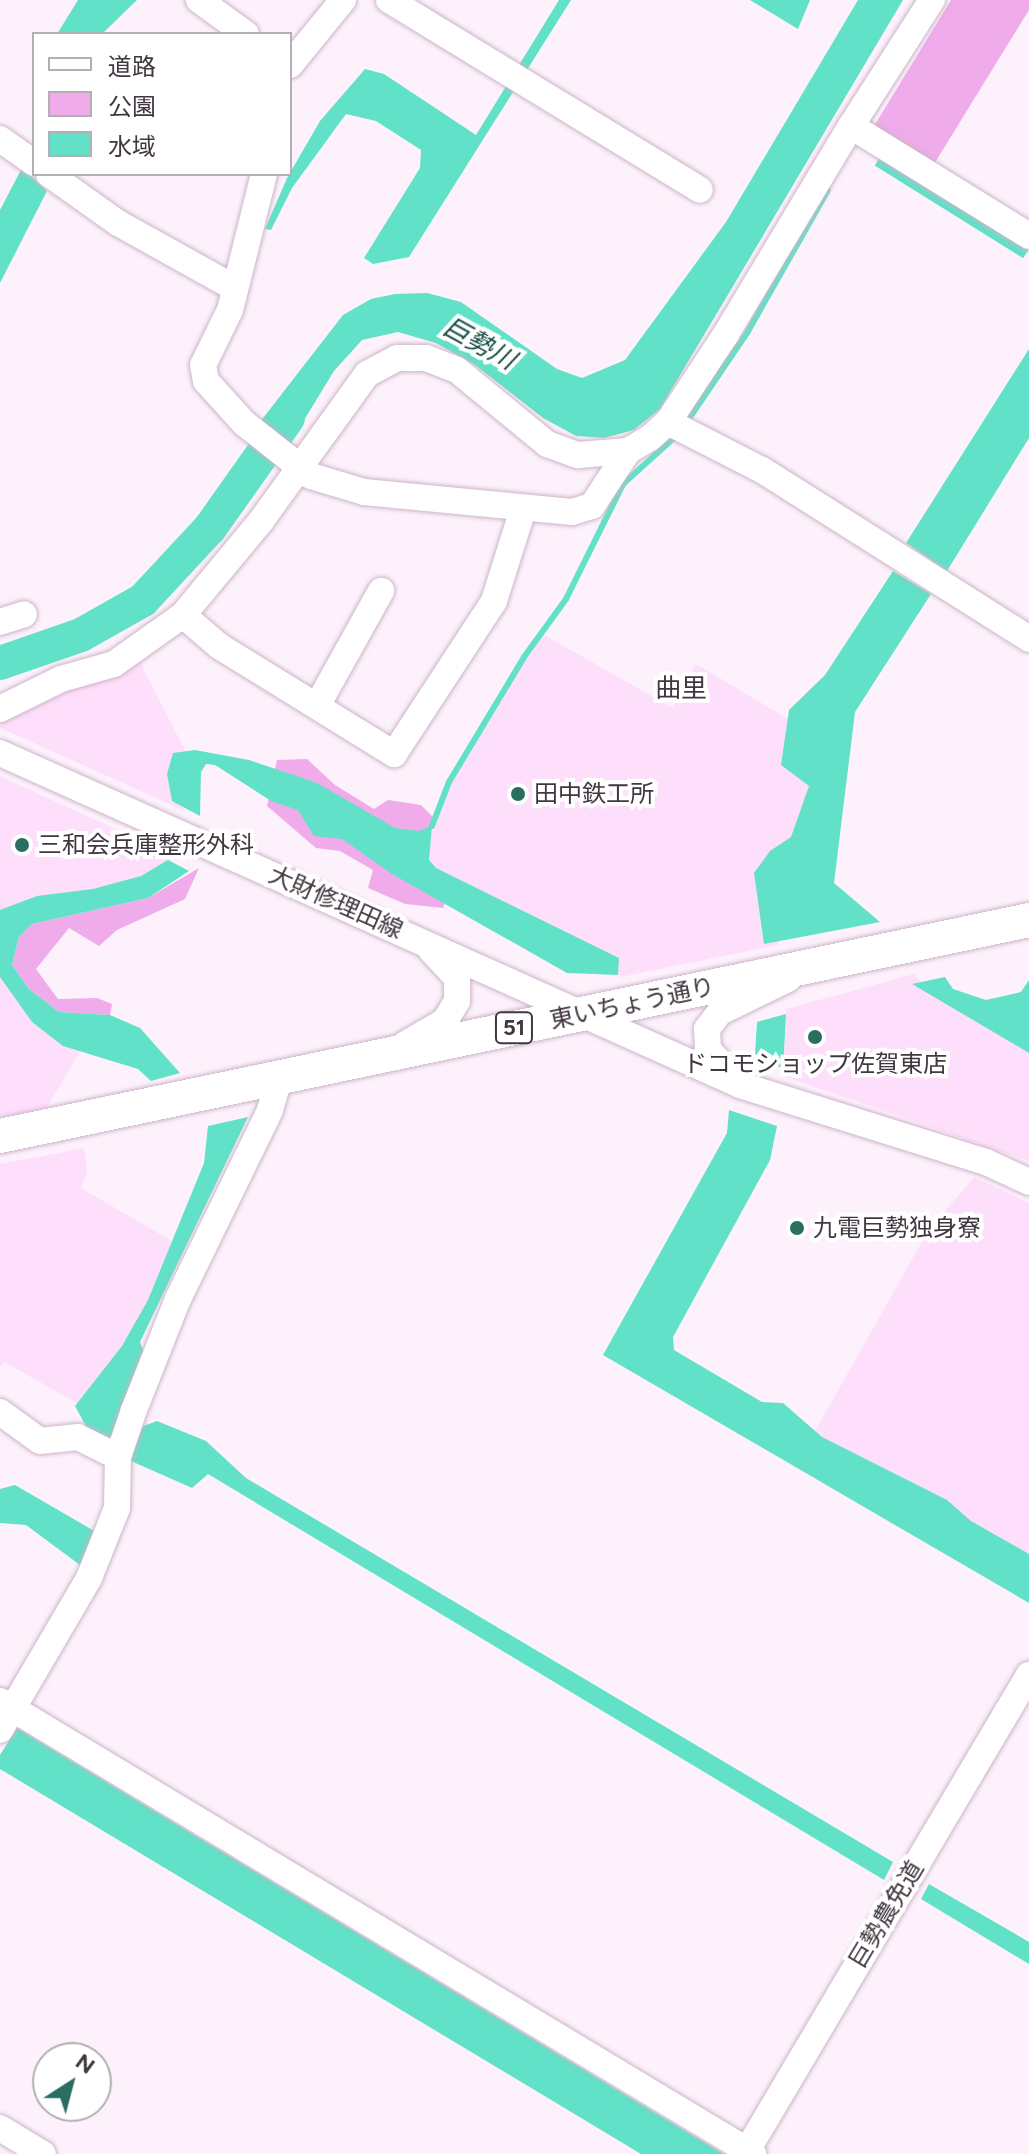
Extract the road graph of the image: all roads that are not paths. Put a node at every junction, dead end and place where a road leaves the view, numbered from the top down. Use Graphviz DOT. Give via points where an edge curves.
graph roads {
  1 [pos="199,0"];
  2 [pos="343,0"];
  3 [pos="389,0"];
  4 [pos="932,0"];
  5 [pos="243,32"];
  6 [pos="292,63"];
  7 [pos="858,131"];
  8 [pos="0,139"];
  9 [pos="32,162"];
  10 [pos="52,176"];
  11 [pos="264,176"];
  12 [pos="700,190"];
  13 [pos="1029,236"];
  14 [pos="235,288"];
  15 [pos="677,427"];
  16 [pos="628,451"];
  17 [pos="300,466"];
  18 [pos="523,509"];
  19 [pos="381,591"];
  20 [pos="183,615"];
  21 [pos="1029,639"];
  22 [pos="317,706"];
  23 [pos="0,709"];
  24 [pos="0,753"];
  25 [pos="1029,920"];
  26 [pos="423,941"];
  27 [pos="820,964"];
  28 [pos="584,1013"];
  29 [pos="383,1057"];
  30 [pos="279,1079"];
  31 [pos="740,1085"];
  32 [pos="0,1136"];
  33 [pos="1029,1182"];
  34 [pos="0,1412"];
  35 [pos="118,1457"];
  36 [pos="1029,1675"];
  37 [pos="4,1713"];
  38 [pos="0,2128"];
  39 [pos="748,2153"];
  40 [pos="43,2154"];
  1 -- 5 [label="street"];
  2 -- 6 [label="street"];
  3 -- 12 [label="street"];
  4 -- 7 [label="street"];
  7 -- 13 [label="street"];
  7 -- 15 [label="street"];
  8 -- 9 [label="street"];
  10 -- 14 [label="street" via="118,223"];
  11 -- 14 [label="street"];
  14 -- 17 [label="street" via="203,365 206,381 244,423"];
  15 -- 16 [label="street"];
  15 -- 21 [label="street" via="762,470"];
  16 -- 17 [label="street" via="578,455 547,444 457,370 426,358 397,358 367,374"];
  16 -- 18 [label="street" via="592,506 572,512"];
  17 -- 18 [label="street" via="324,483 364,492"];
  17 -- 20 [label="street"];
  18 -- 22 [label="street" via="494,601 394,754"];
  19 -- 22 [label="street"];
  20 -- 22 [label="street" via="219,646"];
  20 -- 23 [label="street" via="114,664 61,679"];
  24 -- 26 [label="street, 大財修理田線"];
  25 -- 27 [label="main road, 東いちょう通り / 51"];
  26 -- 28 [label="street, 大財修理田線"];
  26 -- 29 [label="street" via="457,978 457,1001 445,1021"];
  27 -- 28 [label="main road, 東いちょう通り / 51"];
  27 -- 31 [label="street" via="720,1012 707,1029 708,1049"];
  28 -- 29 [label="main road, 東いちょう通り / 51"];
  28 -- 31 [label="street, 大財修理田線"];
  29 -- 30 [label="main road, 東いちょう通り / 51"];
  30 -- 32 [label="main road, 東いちょう通り / 51"];
  30 -- 35 [label="street" via="270,1110 178,1299"];
  31 -- 33 [label="street, 大財修理田線" via="986,1162"];
  34 -- 35 [label="street" via="40,1441 78,1437"];
  35 -- 37 [label="street" via="117,1508 89,1578"];
  36 -- 39 [label="street, 巨勢農免道"];
  37 -- 39 [label="street"];
  38 -- 40 [label="street"];
}
